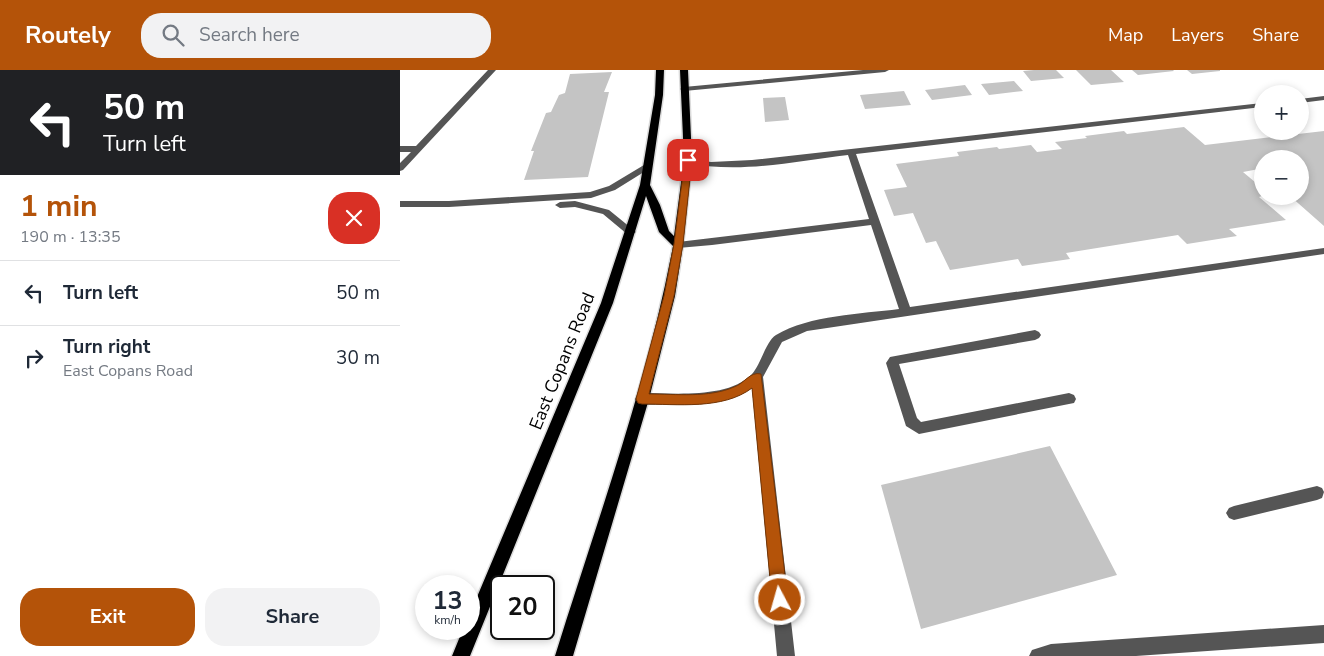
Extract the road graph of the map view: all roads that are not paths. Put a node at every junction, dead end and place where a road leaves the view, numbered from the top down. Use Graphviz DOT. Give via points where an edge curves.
graph roads {
  1 [pos="492,70"];
  2 [pos="660,70"];
  3 [pos="684,70"];
  4 [pos="885,70"];
  5 [pos="684,89"];
  6 [pos="1324,98"];
  7 [pos="1309,100"];
  8 [pos="1254,106"];
  9 [pos="400,149"];
  10 [pos="417,149"];
  11 [pos="851,152"];
  12 [pos="688,160"];
  13 [pos="649,166"];
  14 [pos="400,168"];
  15 [pos="645,186"];
  16 [pos="486,202"];
  17 [pos="400,204"];
  18 [pos="874,221"];
  19 [pos="631,232"];
  20 [pos="678,244"];
  21 [pos="1324,251"];
  22 [pos="906,312"];
  23 [pos="1035,335"];
  24 [pos="757,378"];
  25 [pos="642,399"];
  26 [pos="1069,399"];
  27 [pos="1317,494"];
  28 [pos="1234,513"];
  29 [pos="1324,634"];
  30 [pos="461,656"];
  31 [pos="564,656"];
  32 [pos="786,656"];
  33 [pos="1038,656"];
  1 -- 10 [label="street"];
  2 -- 13 [label="main road, East Copans Road"];
  3 -- 5 [label="main road"];
  4 -- 5 [label="street"];
  5 -- 12 [label="main road"];
  6 -- 7 [label="street"];
  8 -- 11 [label="street"];
  9 -- 10 [label="street"];
  10 -- 14 [label="street"];
  11 -- 12 [label="street" via="712,165"];
  11 -- 18 [label="street"];
  12 -- 20 [label="main road"];
  13 -- 15 [label="main road, East Copans Road"];
  13 -- 16 [label="street" via="612,188 591,195"];
  15 -- 19 [label="main road, East Copans Road"];
  15 -- 20 [label="main road" via="664,232"];
  16 -- 17 [label="street"];
  16 -- 19 [label="street" via="502,207 574,204 606,212"];
  18 -- 20 [label="street"];
  18 -- 22 [label="street"];
  19 -- 30 [label="main road, East Copans Road" via="607,303"];
  20 -- 25 [label="main road" via="669,296"];
  21 -- 22 [label="street"];
  22 -- 24 [label="street" via="805,327 778,339"];
  23 -- 26 [label="street" via="894,360 892,363 911,422 919,428"];
  24 -- 25 [label="street" via="738,392 707,398"];
  24 -- 32 [label="street"];
  25 -- 31 [label="main road"];
  27 -- 28 [label="street"];
  29 -- 33 [label="street" via="1051,652"];
}
